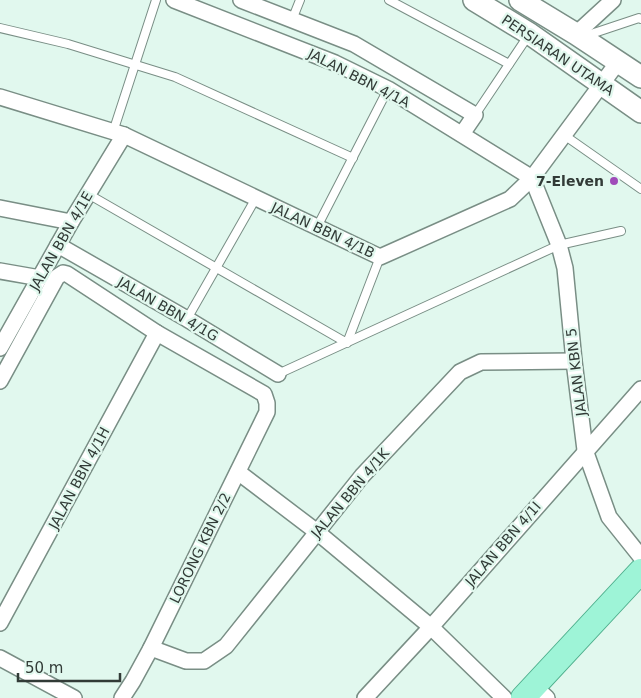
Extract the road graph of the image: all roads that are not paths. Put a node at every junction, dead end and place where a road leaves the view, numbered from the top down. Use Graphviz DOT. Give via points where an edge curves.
graph roads {
  1 [pos="156,0"];
  2 [pos="174,0"];
  3 [pos="241,0"];
  4 [pos="300,0"];
  5 [pos="389,0"];
  6 [pos="474,0"];
  7 [pos="520,0"];
  8 [pos="614,0"];
  9 [pos="641,19"];
  10 [pos="292,20"];
  11 [pos="0,28"];
  12 [pos="530,34"];
  13 [pos="578,36"];
  14 [pos="284,42"];
  15 [pos="618,62"];
  16 [pos="509,64"];
  17 [pos="135,65"];
  18 [pos="641,77"];
  19 [pos="601,84"];
  20 [pos="388,90"];
  21 [pos="0,97"];
  22 [pos="641,112"];
  23 [pos="475,115"];
  24 [pos="118,134"];
  25 [pos="462,134"];
  26 [pos="564,135"];
  27 [pos="353,158"];
  28 [pos="532,178"];
  29 [pos="641,189"];
  30 [pos="88,194"];
  31 [pos="256,198"];
  32 [pos="0,208"];
  33 [pos="71,222"];
  34 [pos="317,227"];
  35 [pos="621,231"];
  36 [pos="58,245"];
  37 [pos="559,245"];
  38 [pos="380,257"];
  39 [pos="216,268"];
  40 [pos="0,271"];
  41 [pos="40,278"];
  42 [pos="187,319"];
  43 [pos="157,333"];
  44 [pos="347,342"];
  45 [pos="0,348"];
  46 [pos="574,361"];
  47 [pos="278,374"];
  48 [pos="0,381"];
  49 [pos="641,389"];
  50 [pos="585,450"];
  51 [pos="238,472"];
  52 [pos="317,532"];
  53 [pos="641,557"];
  54 [pos="641,571"];
  55 [pos="0,624"];
  56 [pos="431,627"];
  57 [pos="151,648"];
  58 [pos="0,658"];
  59 [pos="535,694"];
  60 [pos="74,698"];
  61 [pos="122,698"];
  62 [pos="365,698"];
  63 [pos="504,698"];
  1 -- 17 [label="lane"];
  2 -- 14 [label="street, JALAN BBN 4/1A"];
  3 -- 10 [label="street"];
  4 -- 10 [label="lane"];
  5 -- 16 [label="lane"];
  6 -- 12 [label="main road, PERSIARAN UTAMA"];
  7 -- 13 [label="main road, PERSIARAN UTAMA"];
  8 -- 13 [label="street"];
  9 -- 13 [label="lane"];
  10 -- 14 [label="street"];
  10 -- 23 [label="street" via="354,44"];
  11 -- 17 [label="lane" via="68,44"];
  12 -- 16 [label="lane"];
  12 -- 19 [label="main road, PERSIARAN UTAMA"];
  13 -- 15 [label="main road, PERSIARAN UTAMA"];
  14 -- 20 [label="street, JALAN BBN 4/1A"];
  15 -- 18 [label="main road, PERSIARAN UTAMA"];
  15 -- 19 [label="street, JALAN BBN 4/1B"];
  16 -- 23 [label="lane"];
  17 -- 24 [label="lane"];
  17 -- 27 [label="lane" via="175,77"];
  19 -- 22 [label="main road, PERSIARAN UTAMA"];
  19 -- 26 [label="street, JALAN BBN 4/1B"];
  20 -- 25 [label="street, JALAN BBN 4/1A"];
  20 -- 27 [label="lane"];
  21 -- 24 [label="street, JALAN BBN 4/1B"];
  23 -- 25 [label="street"];
  24 -- 30 [label="street, JALAN BBN 4/1E"];
  24 -- 31 [label="street, JALAN BBN 4/1B"];
  25 -- 28 [label="street, JALAN BBN 4/1A"];
  26 -- 28 [label="street, JALAN BBN 4/1B"];
  26 -- 29 [label="lane"];
  27 -- 34 [label="lane"];
  28 -- 37 [label="street, JALAN KBN 5"];
  28 -- 38 [label="street, JALAN BBN 4/1B" via="510,199"];
  30 -- 33 [label="street, JALAN BBN 4/1E"];
  30 -- 39 [label="lane"];
  31 -- 34 [label="street, JALAN BBN 4/1B"];
  31 -- 39 [label="lane"];
  32 -- 33 [label="street"];
  33 -- 36 [label="street, JALAN BBN 4/1E"];
  34 -- 38 [label="street, JALAN BBN 4/1B"];
  35 -- 37 [label="lane"];
  36 -- 41 [label="street, JALAN BBN 4/1E"];
  36 -- 42 [label="street, JALAN BBN 4/1G"];
  37 -- 44 [label="lane"];
  37 -- 46 [label="street, JALAN KBN 5" via="565,268"];
  38 -- 44 [label="lane"];
  39 -- 42 [label="lane"];
  39 -- 44 [label="lane"];
  40 -- 41 [label="street"];
  41 -- 45 [label="street, JALAN BBN 4/1E"];
  42 -- 47 [label="street, JALAN BBN 4/1G"];
  43 -- 48 [label="street" via="62,273"];
  43 -- 51 [label="street, LORONG KBN 2/2" via="264,394 268,412"];
  43 -- 55 [label="street, JALAN BBN 4/1H"];
  44 -- 47 [label="lane"];
  46 -- 50 [label="street, JALAN KBN 5"];
  46 -- 52 [label="street, JALAN BBN 4/1K" via="481,362 460,372 362,476"];
  49 -- 50 [label="street, JALAN BBN 4/1I"];
  50 -- 53 [label="street, JALAN KBN 5" via="609,516"];
  50 -- 56 [label="street, JALAN BBN 4/1I"];
  51 -- 52 [label="street"];
  51 -- 57 [label="street, LORONG KBN 2/2"];
  52 -- 56 [label="street"];
  52 -- 57 [label="street, JALAN BBN 4/1K" via="226,646 204,660 186,660"];
  54 -- 59 [label="main road"];
  56 -- 62 [label="street, JALAN BBN 4/1I"];
  56 -- 63 [label="street"];
  57 -- 61 [label="street, LORONG KBN 2/2"];
  58 -- 60 [label="street"];
}
